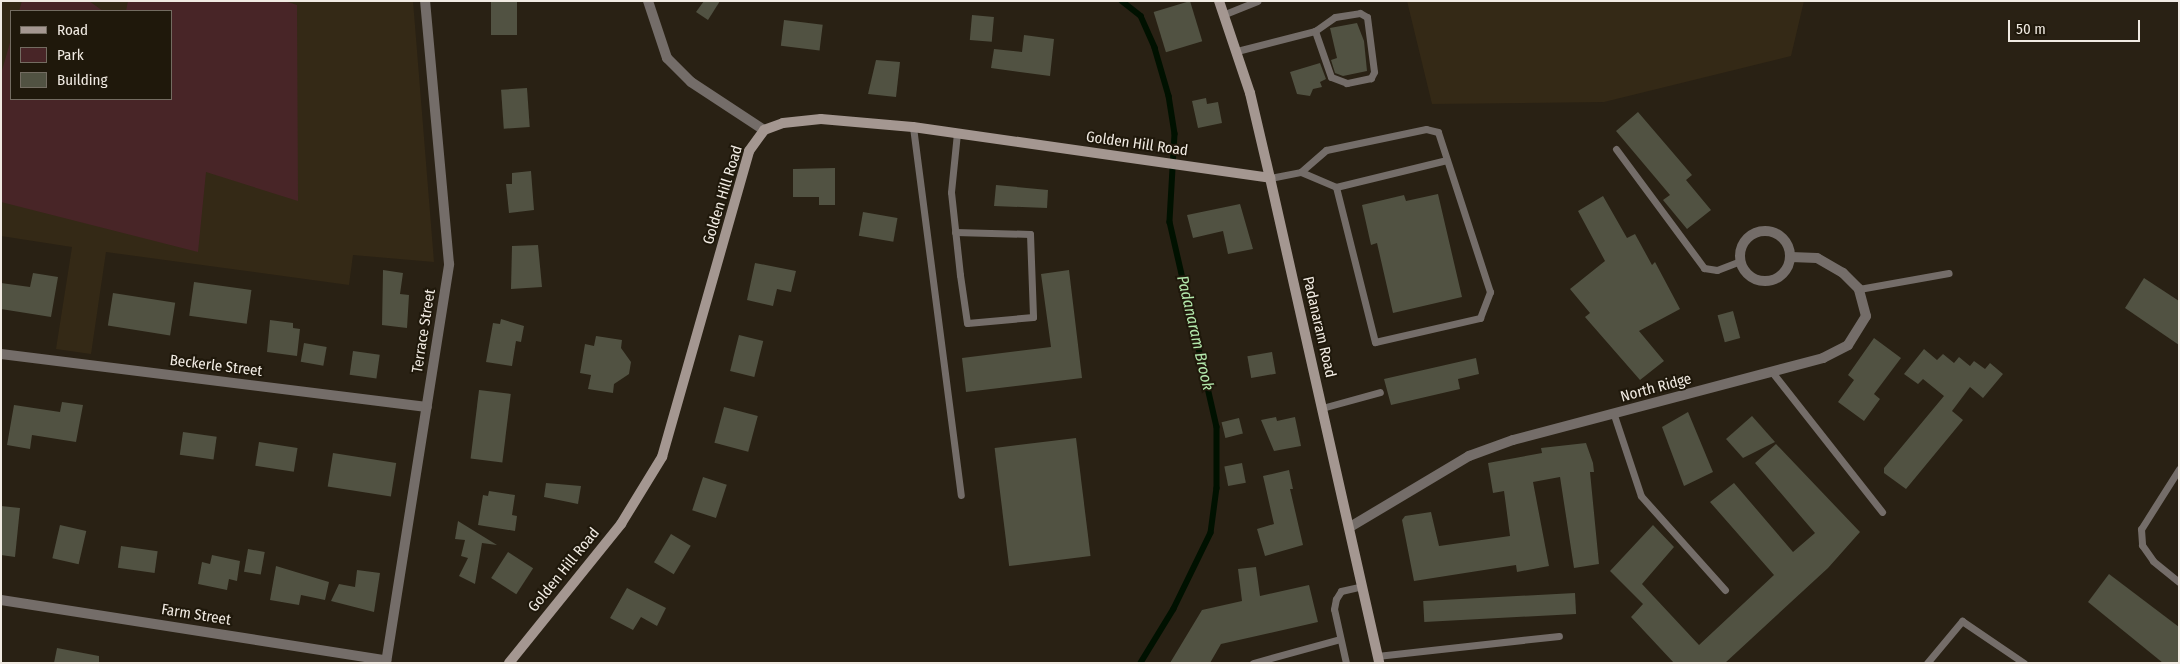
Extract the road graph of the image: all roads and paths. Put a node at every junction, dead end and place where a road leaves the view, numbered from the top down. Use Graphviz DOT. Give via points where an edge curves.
graph roads {
  1 [pos="425,1"];
  2 [pos="648,1"];
  3 [pos="1219,1"];
  4 [pos="1258,1"];
  5 [pos="1225,14"];
  6 [pos="1315,31"];
  7 [pos="1237,52"];
  8 [pos="913,127"];
  9 [pos="764,130"];
  10 [pos="958,133"];
  11 [pos="1616,149"];
  12 [pos="1447,160"];
  13 [pos="1302,172"];
  14 [pos="1270,178"];
  15 [pos="1336,187"];
  16 [pos="956,232"];
  17 [pos="1791,257"];
  18 [pos="1740,261"];
  19 [pos="1948,273"];
  20 [pos="1859,289"];
  21 [pos="1,354"];
  22 [pos="1772,372"];
  23 [pos="1380,392"];
  24 [pos="427,407"];
  25 [pos="1322,408"];
  26 [pos="1614,415"];
  27 [pos="2179,469"];
  28 [pos="961,496"];
  29 [pos="1882,512"];
  30 [pos="1350,527"];
  31 [pos="2179,582"];
  32 [pos="1362,586"];
  33 [pos="1725,590"];
  34 [pos="1,600"];
  35 [pos="1559,636"];
  36 [pos="1340,640"];
  37 [pos="1378,659"];
  38 [pos="386,662"];
  39 [pos="508,663"];
  40 [pos="1253,663"];
  41 [pos="1346,663"];
  42 [pos="1927,663"];
  43 [pos="2024,663"];
  1 -- 24 [label="street, Terrace Street" via="449,264"];
  2 -- 9 [label="street" via="649,15 667,58 691,82"];
  3 -- 5 [label="street, Padanaram Road"];
  4 -- 5 [label="lane"];
  5 -- 7 [label="street, Padanaram Road"];
  6 -- 6 [label="lane" via="1335,17 1360,13 1367,17 1374,72 1371,78 1346,84 1331,77"];
  6 -- 7 [label="lane"];
  7 -- 14 [label="street, Padanaram Road"];
  8 -- 9 [label="street, Golden Hill Road" via="820,119 783,123"];
  8 -- 10 [label="street, Golden Hill Road"];
  8 -- 28 [label="lane"];
  9 -- 39 [label="street, Golden Hill Road" via="749,151 662,457 621,524"];
  10 -- 14 [label="street, Golden Hill Road"];
  10 -- 16 [label="lane" via="951,192"];
  11 -- 18 [label="lane" via="1704,268 1717,270"];
  12 -- 13 [label="lane" via="1438,132 1426,128 1326,150"];
  12 -- 15 [label="lane"];
  12 -- 15 [label="lane" via="1490,292 1480,318 1375,342"];
  13 -- 14 [label="lane"];
  13 -- 15 [label="lane"];
  14 -- 25 [label="street, Padanaram Road"];
  16 -- 16 [label="lane" via="967,323 1033,317 1030,234"];
  17 -- 18 [label="street" via="1784,274 1768,282 1750,276"];
  17 -- 18 [label="street" via="1784,239 1777,233 1758,231 1743,243"];
  17 -- 20 [label="street" via="1817,258 1843,273"];
  19 -- 20 [label="lane"];
  20 -- 22 [label="street, North Ridge" via="1866,316 1848,344 1823,358"];
  21 -- 24 [label="street, Beckerle Street"];
  22 -- 26 [label="street, North Ridge"];
  22 -- 29 [label="lane"];
  23 -- 25 [label="lane"];
  24 -- 38 [label="street, Terrace Street"];
  25 -- 30 [label="street, Padanaram Road"];
  26 -- 30 [label="street, North Ridge" via="1513,440 1469,456"];
  26 -- 33 [label="lane" via="1641,496"];
  27 -- 31 [label="lane" via="2141,529 2142,545 2153,561"];
  30 -- 32 [label="street, Padanaram Road"];
  32 -- 36 [label="lane" via="1340,592 1336,599"];
  32 -- 37 [label="street, Padanaram Road"];
  34 -- 38 [label="street, Farm Street"];
  35 -- 37 [label="lane"];
  36 -- 40 [label="lane"];
  36 -- 41 [label="lane"];
  42 -- 43 [label="lane" via="1962,621"];
}
